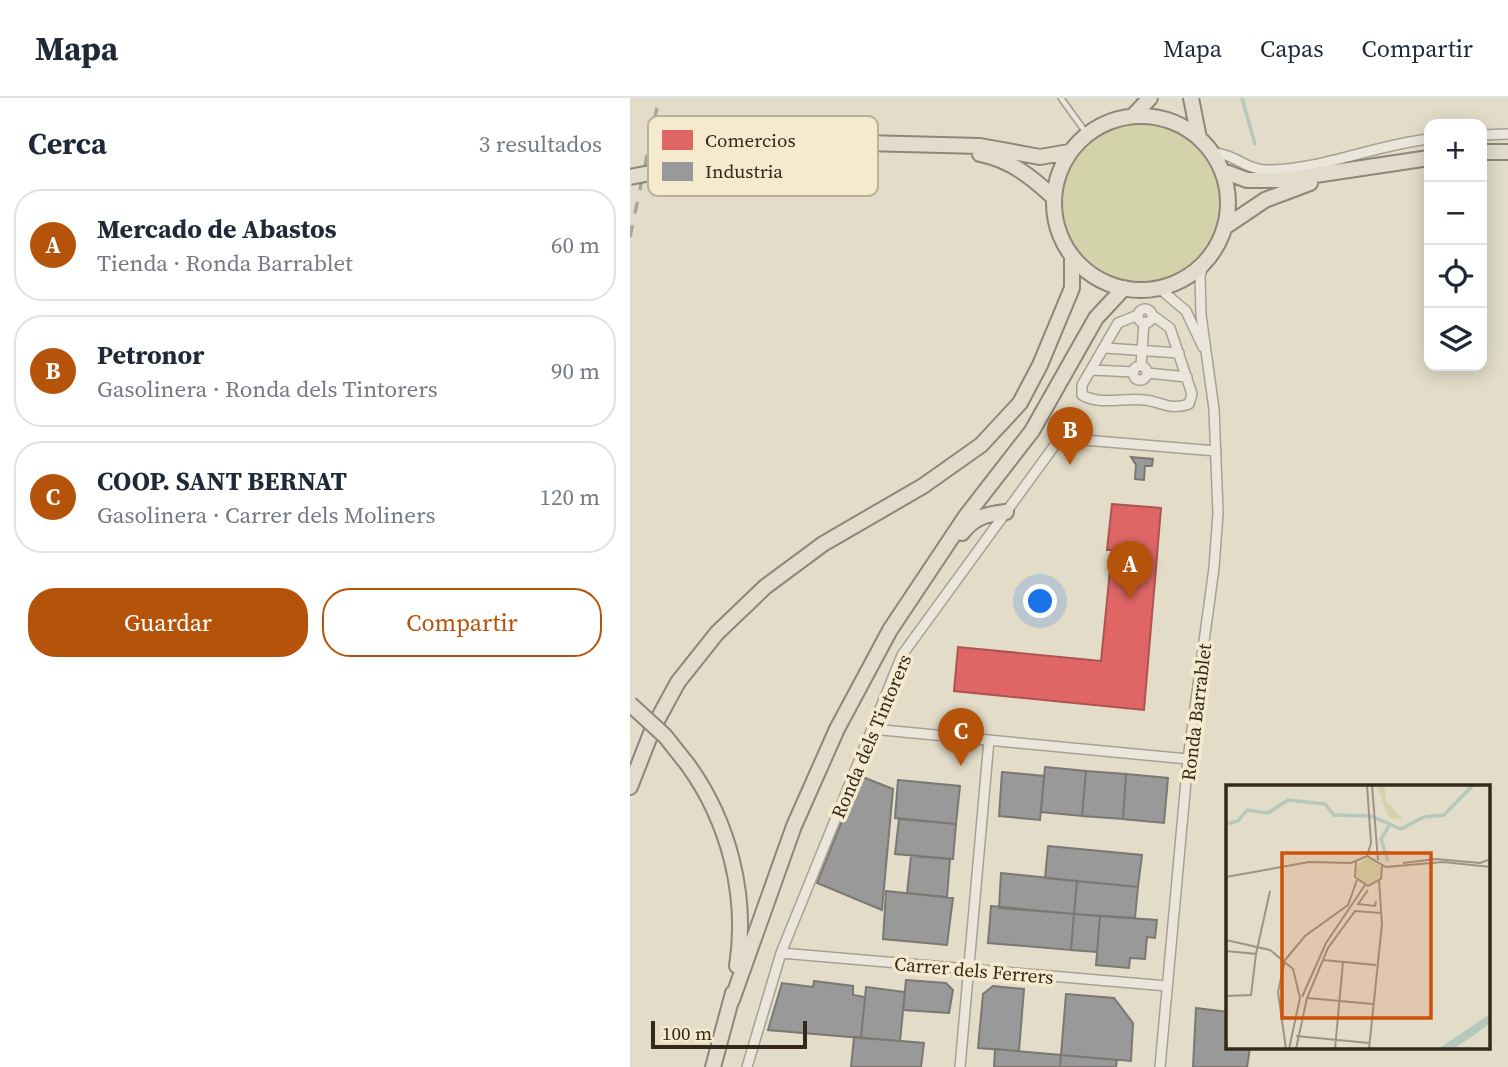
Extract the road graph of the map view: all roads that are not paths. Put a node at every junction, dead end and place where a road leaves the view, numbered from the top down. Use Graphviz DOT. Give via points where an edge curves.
graph roads {
  1 [pos="1061,98"];
  2 [pos="1150,98"];
  3 [pos="1191,98"];
  4 [pos="1133,116"];
  5 [pos="1087,134"];
  6 [pos="1508,134"];
  7 [pos="1487,135"];
  8 [pos="1199,138"];
  9 [pos="1424,139"];
  10 [pos="878,143"];
  11 [pos="934,145"];
  12 [pos="1069,152"];
  13 [pos="1487,152"];
  14 [pos="1508,152"];
  15 [pos="1213,153"];
  16 [pos="1424,159"];
  17 [pos="1223,172"];
  18 [pos="1342,172"];
  19 [pos="648,174"];
  20 [pos="630,177"];
  21 [pos="1053,197"];
  22 [pos="1225,227"];
  23 [pos="1072,256"];
  24 [pos="1204,264"];
  25 [pos="1124,288"];
  26 [pos="1159,288"];
  27 [pos="1141,319"];
  28 [pos="1105,348"];
  29 [pos="1142,351"];
  30 [pos="1179,353"];
  31 [pos="1208,357"];
  32 [pos="1092,370"];
  33 [pos="1140,373"];
  34 [pos="1187,377"];
  35 [pos="1138,400"];
  36 [pos="1216,451"];
  37 [pos="1006,512"];
  38 [pos="890,630"];
  39 [pos="630,705"];
  40 [pos="872,729"];
  41 [pos="989,740"];
  42 [pos="1188,759"];
  43 [pos="630,788"];
  44 [pos="781,953"];
  45 [pos="968,969"];
  46 [pos="1167,986"];
  47 [pos="732,1000"];
  48 [pos="713,1067"];
  49 [pos="747,1067"];
  50 [pos="960,1067"];
  51 [pos="1160,1067"];
  1 -- 5 [label="lane"];
  2 -- 4 [label="main road"];
  3 -- 8 [label="main road"];
  4 -- 5 [label="main road"];
  4 -- 8 [label="main road" via="1168,120"];
  5 -- 12 [label="main road"];
  6 -- 7 [label="street"];
  8 -- 15 [label="main road"];
  9 -- 15 [label="street" via="1268,171"];
  10 -- 11 [label="main road, bridge"];
  11 -- 12 [label="main road" via="980,146 1040,157"];
  11 -- 21 [label="main road" via="994,157 1029,175"];
  12 -- 21 [label="main road"];
  13 -- 14 [label="main road"];
  15 -- 17 [label="main road"];
  16 -- 18 [label="main road"];
  17 -- 18 [label="main road" via="1262,181"];
  17 -- 22 [label="main road" via="1228,199"];
  18 -- 22 [label="main road" via="1265,200"];
  19 -- 20 [label="main road, bridge"];
  21 -- 23 [label="main road" via="1058,228"];
  22 -- 24 [label="main road"];
  23 -- 25 [label="main road" via="1086,271"];
  23 -- 43 [label="main road" via="1072,288 1020,402 981,445 923,486 823,544 765,587 717,633 678,682 653,728"];
  24 -- 26 [label="main road" via="1191,275"];
  24 -- 31 [label="street, Ronda Barrablet" via="1201,315"];
  25 -- 26 [label="main road"];
  25 -- 38 [label="main road" via="1096,318 1032,431 966,516"];
  26 -- 31 [label="street" via="1186,311"];
  27 -- 28 [label="street" via="1118,323"];
  27 -- 29 [label="street"];
  27 -- 30 [label="street" via="1148,321 1152,315 1170,328"];
  28 -- 29 [label="street"];
  28 -- 32 [label="street"];
  29 -- 30 [label="street"];
  29 -- 33 [label="street"];
  30 -- 34 [label="street"];
  31 -- 36 [label="street, Ronda Barrablet"];
  32 -- 33 [label="street"];
  32 -- 35 [label="street" via="1080,390 1082,395"];
  33 -- 34 [label="street"];
  33 -- 35 [label="street"];
  34 -- 35 [label="street" via="1189,404 1172,408"];
  36 -- 37 [label="street, Ronda dels Tintorers" via="1060,438"];
  36 -- 42 [label="street, Ronda Barrablet" via="1214,568"];
  37 -- 38 [label="main road" via="986,514 969,523"];
  37 -- 40 [label="street, Ronda dels Tintorers" via="902,655"];
  38 -- 47 [label="main road" via="837,729 794,826"];
  39 -- 47 [label="main road, bridge" via="657,727 688,765 715,810 734,870 741,924"];
  40 -- 41 [label="street"];
  40 -- 44 [label="street, Ronda dels Tintorers"];
  41 -- 42 [label="street"];
  41 -- 45 [label="street"];
  42 -- 46 [label="street, Ronda Barrablet"];
  44 -- 45 [label="street, Carrer dels Ferrers"];
  44 -- 49 [label="street, Ronda dels Tintorers"];
  45 -- 46 [label="street, Carrer dels Ferrers"];
  45 -- 50 [label="street"];
  46 -- 51 [label="street, Ronda Barrablet"];
  47 -- 48 [label="main road"];
}
